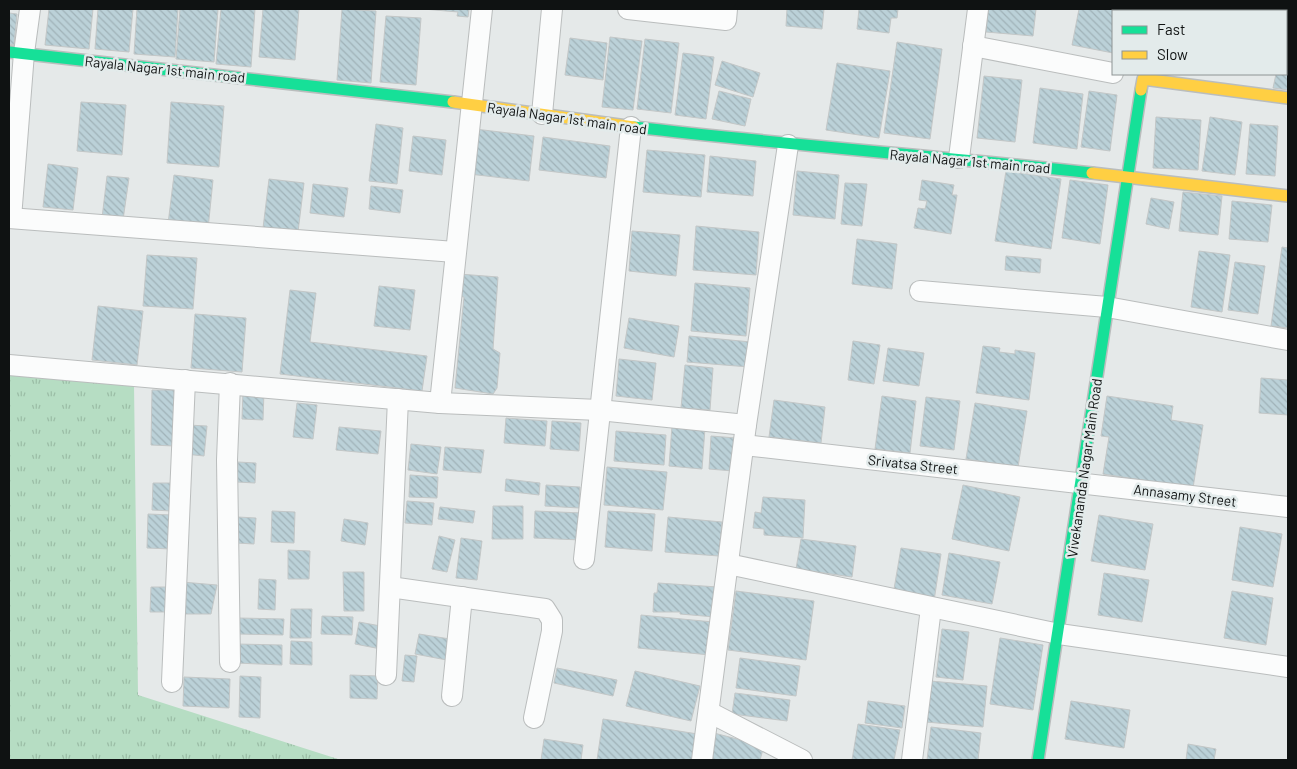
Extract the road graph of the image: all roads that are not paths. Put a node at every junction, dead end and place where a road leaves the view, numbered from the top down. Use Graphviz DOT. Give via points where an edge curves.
graph roads {
  1 [pos="30,9"];
  2 [pos="482,9"];
  3 [pos="552,9"];
  4 [pos="628,9"];
  5 [pos="727,9"];
  6 [pos="978,9"];
  7 [pos="973,46"];
  8 [pos="16,53"];
  9 [pos="1112,73"];
  10 [pos="1124,75"];
  11 [pos="1143,78"];
  12 [pos="1288,98"];
  13 [pos="473,104"];
  14 [pos="542,114"];
  15 [pos="631,127"];
  16 [pos="788,145"];
  17 [pos="958,158"];
  18 [pos="1127,176"];
  19 [pos="1288,196"];
  20 [pos="10,218"];
  21 [pos="455,252"];
  22 [pos="920,291"];
  23 [pos="1108,307"];
  24 [pos="1288,340"];
  25 [pos="9,365"];
  26 [pos="185,380"];
  27 [pos="230,384"];
  28 [pos="398,399"];
  29 [pos="440,403"];
  30 [pos="600,410"];
  31 [pos="745,435"];
  32 [pos="1081,483"];
  33 [pos="1288,507"];
  34 [pos="584,559"];
  35 [pos="728,564"];
  36 [pos="390,586"];
  37 [pos="462,597"];
  38 [pos="931,608"];
  39 [pos="1059,634"];
  40 [pos="230,662"];
  41 [pos="1288,667"];
  42 [pos="386,675"];
  43 [pos="172,682"];
  44 [pos="452,696"];
  45 [pos="709,712"];
  46 [pos="534,718"];
  47 [pos="702,760"];
  48 [pos="802,760"];
  49 [pos="912,760"];
  50 [pos="1038,760"];
  1 -- 8 [label="street"];
  2 -- 13 [label="street"];
  3 -- 14 [label="street"];
  4 -- 5 [label="street" via="726,20"];
  6 -- 7 [label="street"];
  7 -- 9 [label="street"];
  7 -- 17 [label="street"];
  8 -- 13 [label="street, Rayala Nagar 1st main road"];
  8 -- 20 [label="street"];
  10 -- 11 [label="street"];
  11 -- 12 [label="street"];
  11 -- 18 [label="street, Vivekananda Nagar Main Road"];
  13 -- 14 [label="street, Rayala Nagar 1st main road"];
  13 -- 21 [label="street"];
  14 -- 15 [label="street, Rayala Nagar 1st main road"];
  15 -- 16 [label="street, Rayala Nagar 1st main road"];
  15 -- 30 [label="street"];
  16 -- 17 [label="street, Rayala Nagar 1st main road"];
  16 -- 31 [label="street"];
  17 -- 18 [label="street, Rayala Nagar 1st main road"];
  18 -- 19 [label="street, Rayala Nagar 1st main road"];
  18 -- 23 [label="street, Vivekananda Nagar Main Road"];
  20 -- 21 [label="street"];
  21 -- 29 [label="street"];
  22 -- 23 [label="street"];
  23 -- 24 [label="street"];
  23 -- 32 [label="street, Vivekananda Nagar Main Road"];
  25 -- 26 [label="street, Srivatsa Street"];
  26 -- 27 [label="street, Srivatsa Street"];
  26 -- 43 [label="street"];
  27 -- 28 [label="street, Srivatsa Street"];
  27 -- 40 [label="street" via="227,460"];
  28 -- 29 [label="street, Srivatsa Street"];
  28 -- 36 [label="street"];
  29 -- 30 [label="street, Srivatsa Street"];
  30 -- 31 [label="street, Srivatsa Street"];
  30 -- 34 [label="street"];
  31 -- 32 [label="street, Srivatsa Street"];
  31 -- 35 [label="street"];
  32 -- 33 [label="street, Annasamy Street"];
  32 -- 39 [label="street, Vivekananda Nagar Main Road"];
  35 -- 38 [label="street"];
  35 -- 45 [label="street"];
  36 -- 37 [label="street"];
  36 -- 42 [label="street"];
  37 -- 44 [label="street"];
  37 -- 46 [label="street" via="545,609 552,620"];
  38 -- 39 [label="street"];
  38 -- 49 [label="street"];
  39 -- 41 [label="street"];
  39 -- 50 [label="street, Vivekananda Nagar Main Road"];
  45 -- 47 [label="street"];
  45 -- 48 [label="street"];
}
